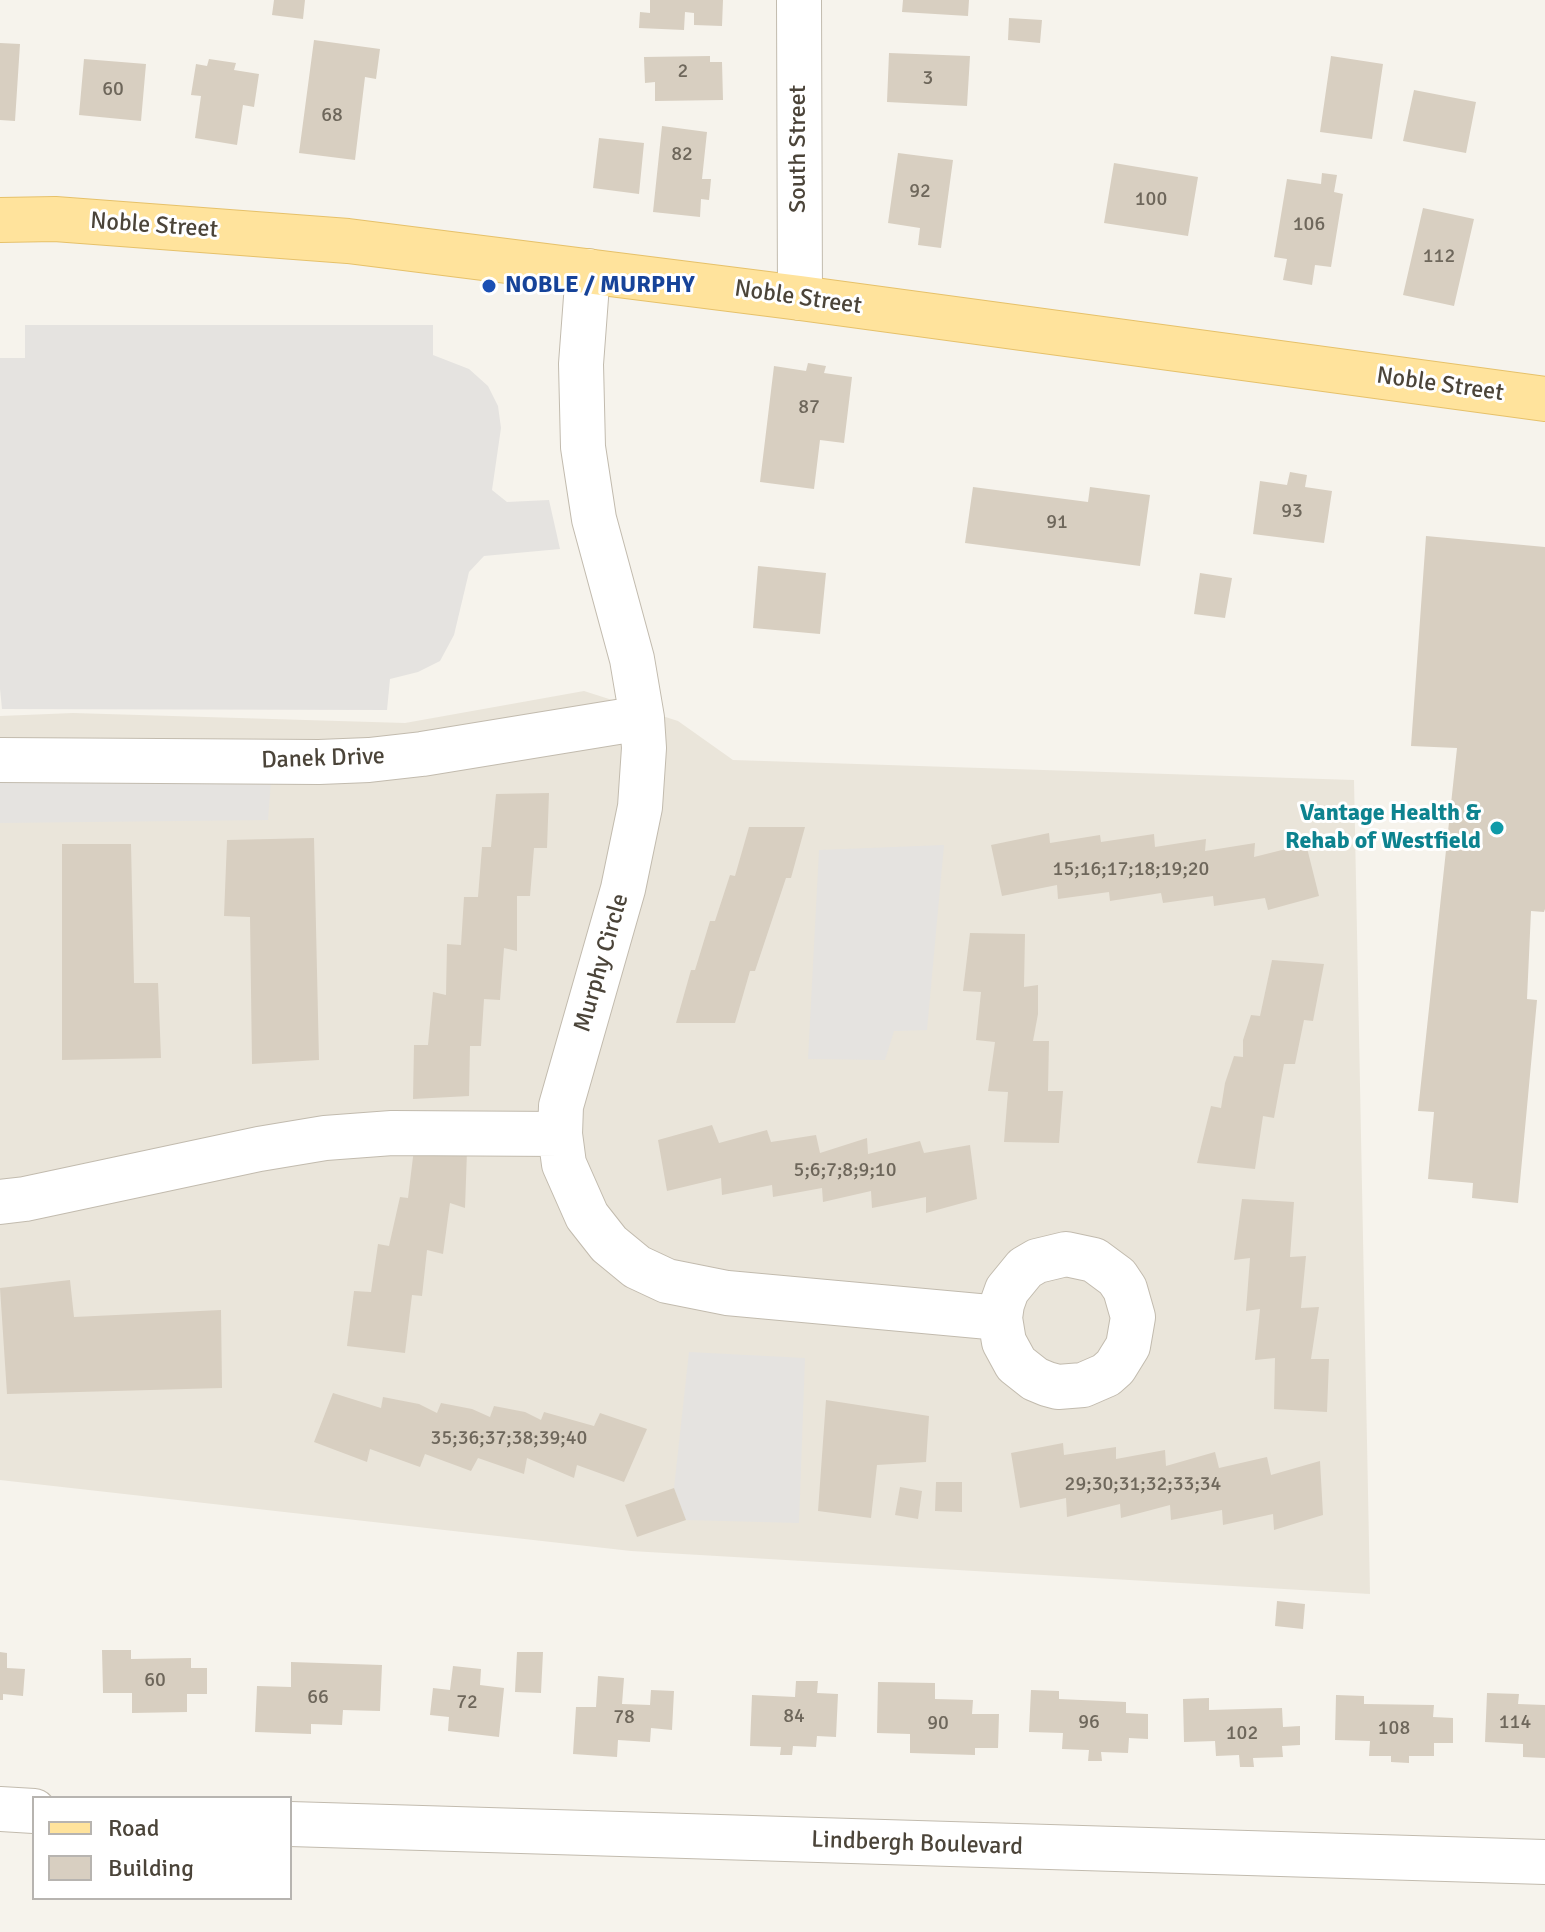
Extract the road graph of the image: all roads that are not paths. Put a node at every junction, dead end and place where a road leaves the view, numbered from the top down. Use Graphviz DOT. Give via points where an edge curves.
graph roads {
  1 [pos="799,0"];
  2 [pos="0,220"];
  3 [pos="588,271"];
  4 [pos="800,298"];
  5 [pos="1545,399"];
  6 [pos="642,718"];
  7 [pos="0,760"];
  8 [pos="560,1134"];
  9 [pos="0,1202"];
  10 [pos="1000,1318"];
  11 [pos="0,1809"];
  12 [pos="32,1811"];
  13 [pos="292,1824"];
  14 [pos="1545,1862"];
  1 -- 4 [label="street, South Street"];
  2 -- 3 [label="main road, Noble Street" via="55,219 348,241"];
  3 -- 4 [label="main road, Noble Street"];
  3 -- 6 [label="street, Murphy Circle" via="581,364 583,447 594,519 632,659"];
  4 -- 5 [label="main road, Noble Street"];
  6 -- 7 [label="street, Danek Drive" via="369,760"];
  6 -- 8 [label="street, Murphy Circle" via="643,777 635,837 561,1106"];
  8 -- 9 [label="street" via="325,1138"];
  8 -- 10 [label="street, Murphy Circle" via="564,1164 587,1216 637,1267 667,1281 727,1293"];
  11 -- 12 [label="street"];
  13 -- 14 [label="street, Lindbergh Boulevard"];
}
